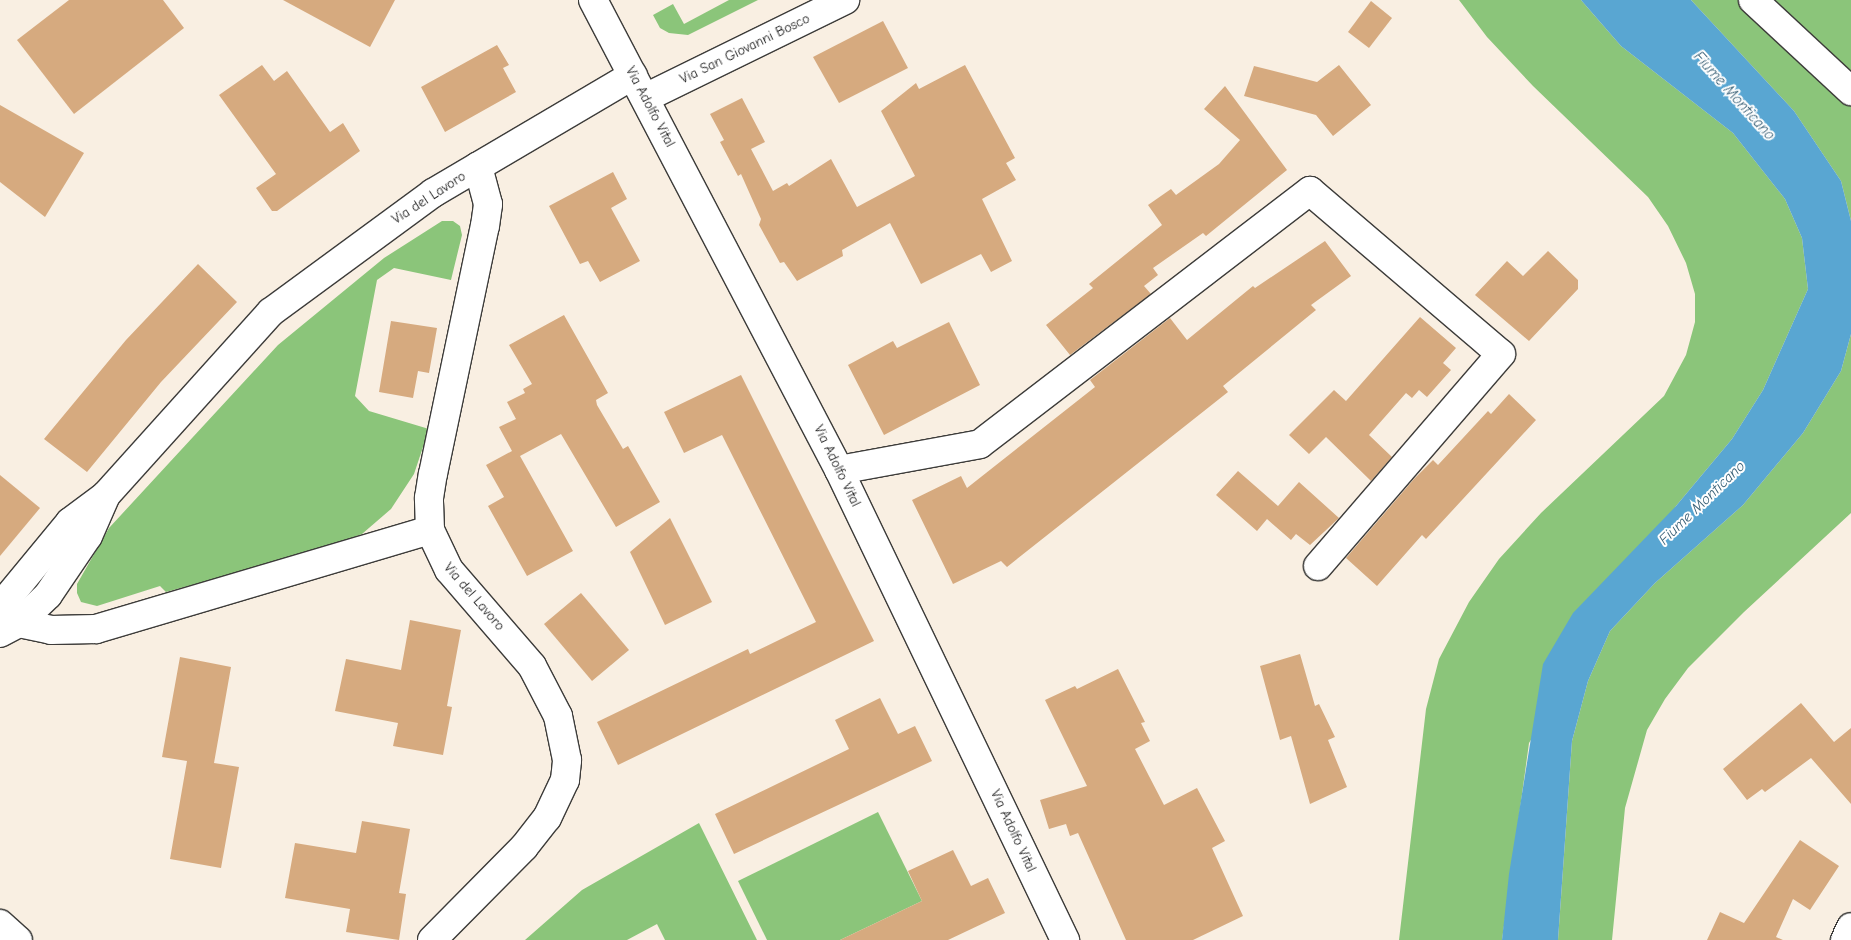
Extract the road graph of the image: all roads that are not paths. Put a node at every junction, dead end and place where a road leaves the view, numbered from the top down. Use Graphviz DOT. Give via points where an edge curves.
graph roads {
  1 [pos="593,0"];
  2 [pos="845,0"];
  3 [pos="1753,0"];
  4 [pos="639,87"];
  5 [pos="1851,91"];
  6 [pos="478,166"];
  7 [pos="839,470"];
  8 [pos="430,530"];
  9 [pos="1318,566"];
  10 [pos="6,621"];
  11 [pos="0,924"];
  12 [pos="1851,927"];
  13 [pos="18,940"];
  14 [pos="432,940"];
  15 [pos="1065,940"];
  16 [pos="1845,940"];
  1 -- 4 [label="street, Via Adolfo Vital"];
  2 -- 4 [label="street, Via San Giovanni Bosco"];
  3 -- 5 [label="street"];
  4 -- 6 [label="street, Via del Lavoro"];
  4 -- 7 [label="street, Via Adolfo Vital"];
  6 -- 8 [label="street, Via del Lavoro" via="488,204 433,474 429,498"];
  6 -- 10 [label="street, Via del Lavoro" via="360,244 272,312 106,495 88,536 48,596"];
  7 -- 9 [label="street" via="980,444 1310,190 1501,354"];
  7 -- 15 [label="street, Via Adolfo Vital"];
  8 -- 10 [label="street" via="96,629 51,630"];
  8 -- 14 [label="street, Via del Lavoro" via="449,570 532,666 558,716 567,760 562,789 547,818 524,848"];
  11 -- 13 [label="street"];
  12 -- 16 [label="street"];
}
